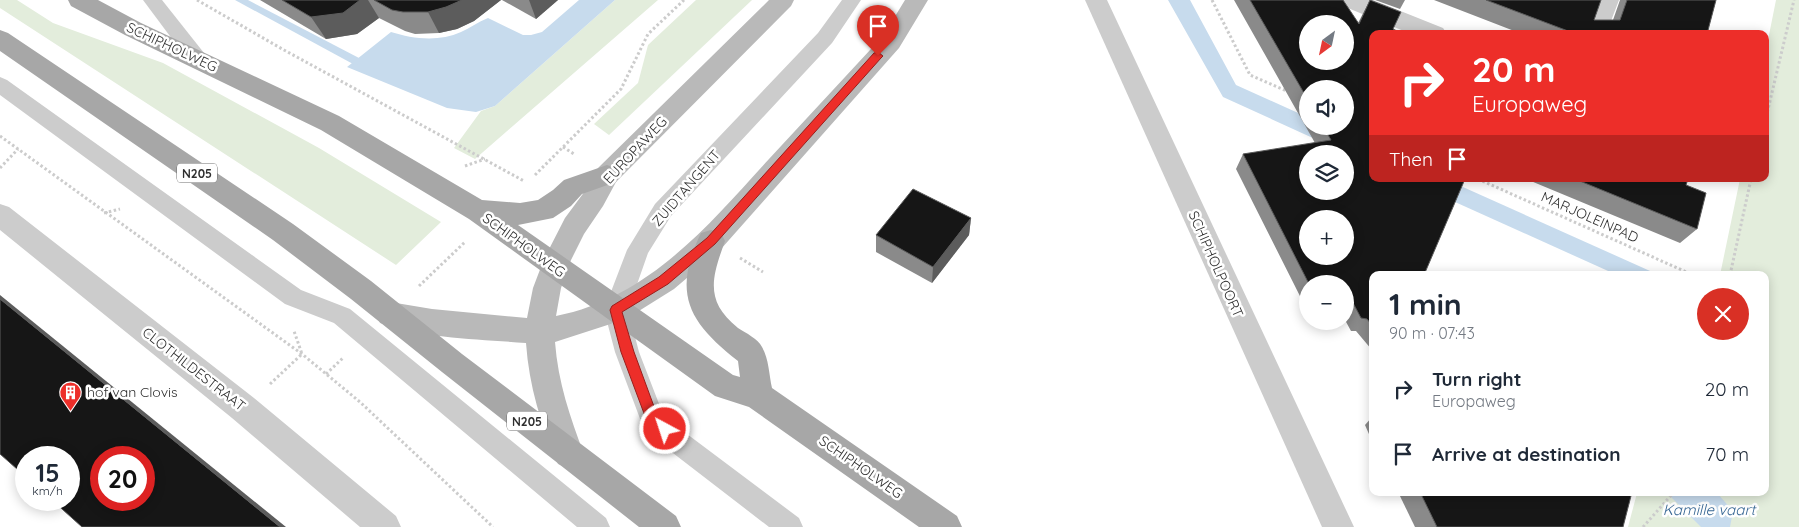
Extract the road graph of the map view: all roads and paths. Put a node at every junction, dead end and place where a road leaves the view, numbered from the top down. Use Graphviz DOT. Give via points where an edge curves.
graph roads {
  1 [pos="79,0"];
  2 [pos="152,0"];
  3 [pos="197,0"];
  4 [pos="684,0"];
  5 [pos="783,0"];
  6 [pos="852,0"];
  7 [pos="917,0"];
  8 [pos="1096,0"];
  9 [pos="1212,0"];
  10 [pos="1352,0"];
  11 [pos="1608,0"];
  12 [pos="1794,0"];
  13 [pos="1425,30"];
  14 [pos="1596,30"];
  15 [pos="0,39"];
  16 [pos="197,58"];
  17 [pos="0,85"];
  18 [pos="1291,93"];
  19 [pos="1769,105"];
  20 [pos="0,136"];
  21 [pos="18,150"];
  22 [pos="486,159"];
  23 [pos="463,167"];
  24 [pos="0,168"];
  25 [pos="607,175"];
  26 [pos="533,176"];
  27 [pos="1485,182"];
  28 [pos="1750,182"];
  29 [pos="0,215"];
  30 [pos="487,215"];
  31 [pos="711,241"];
  32 [pos="555,267"];
  33 [pos="1684,271"];
  34 [pos="1731,271"];
  35 [pos="616,310"];
  36 [pos="390,314"];
  37 [pos="342,316"];
  38 [pos="292,326"];
  39 [pos="540,332"];
  40 [pos="366,337"];
  41 [pos="302,354"];
  42 [pos="326,374"];
  43 [pos="758,396"];
  44 [pos="243,408"];
  45 [pos="569,454"];
  46 [pos="1670,496"];
  47 [pos="385,527"];
  48 [pos="493,527"];
  49 [pos="597,527"];
  50 [pos="665,527"];
  51 [pos="790,527"];
  52 [pos="946,527"];
  53 [pos="1338,527"];
  54 [pos="1643,527"];
  1 -- 16 [label="main road, SCHIPHOLWEG"];
  2 -- 16 [label="lane"];
  3 -- 22 [label="path"];
  4 -- 26 [label="path" via="648,34 621,89"];
  5 -- 25 [label="main road, EUROPAWEG"];
  6 -- 35 [label="lane, ZUIDTANGENT" via="825,38 663,210 638,250"];
  7 -- 31 [label="main road" via="890,42"];
  8 -- 53 [label="street, SCHIPHOLPOORT"];
  9 -- 18 [label="path" via="1250,75"];
  10 -- 13 [label="street"];
  11 -- 14 [label="street"];
  12 -- 19 [label="path"];
  15 -- 36 [label="main road, N205" via="283,232"];
  16 -- 30 [label="main road, SCHIPHOLWEG" via="330,123"];
  17 -- 37 [label="lane" via="293,297"];
  20 -- 21 [label="path"];
  21 -- 24 [label="path"];
  21 -- 41 [label="path"];
  22 -- 23 [label="path"];
  22 -- 30 [label="path" via="527,182"];
  25 -- 30 [label="main road" via="573,187 544,210"];
  25 -- 32 [label="main road, EUROPAWEG" via="592,203 572,229"];
  27 -- 33 [label="path, MARJOLEINPAD"];
  28 -- 34 [label="path"];
  29 -- 44 [label="street, CLOTHILDESTRAAT"];
  30 -- 32 [label="main road, SCHIPHOLWEG"];
  30 -- 36 [label="path"];
  31 -- 35 [label="main road" via="664,281"];
  31 -- 43 [label="main road" via="700,272 701,300 711,320 751,354"];
  32 -- 35 [label="main road, SCHIPHOLWEG"];
  32 -- 39 [label="main road, EUROPAWEG" via="542,306"];
  35 -- 39 [label="main road"];
  35 -- 43 [label="main road, SCHIPHOLWEG" via="725,386"];
  35 -- 51 [label="lane" via="651,416 678,442"];
  36 -- 37 [label="lane"];
  36 -- 39 [label="main road" via="432,322"];
  36 -- 45 [label="main road, N205"];
  37 -- 40 [label="lane"];
  38 -- 41 [label="path"];
  39 -- 45 [label="main road, EUROPAWEG" via="547,393"];
  40 -- 42 [label="path"];
  40 -- 49 [label="lane"];
  41 -- 42 [label="path"];
  41 -- 44 [label="path"];
  42 -- 48 [label="path"];
  43 -- 52 [label="main road, SCHIPHOLWEG"];
  44 -- 47 [label="street, CLOTHILDESTRAAT"];
  45 -- 50 [label="main road, N205"];
  46 -- 54 [label="path"];
}
